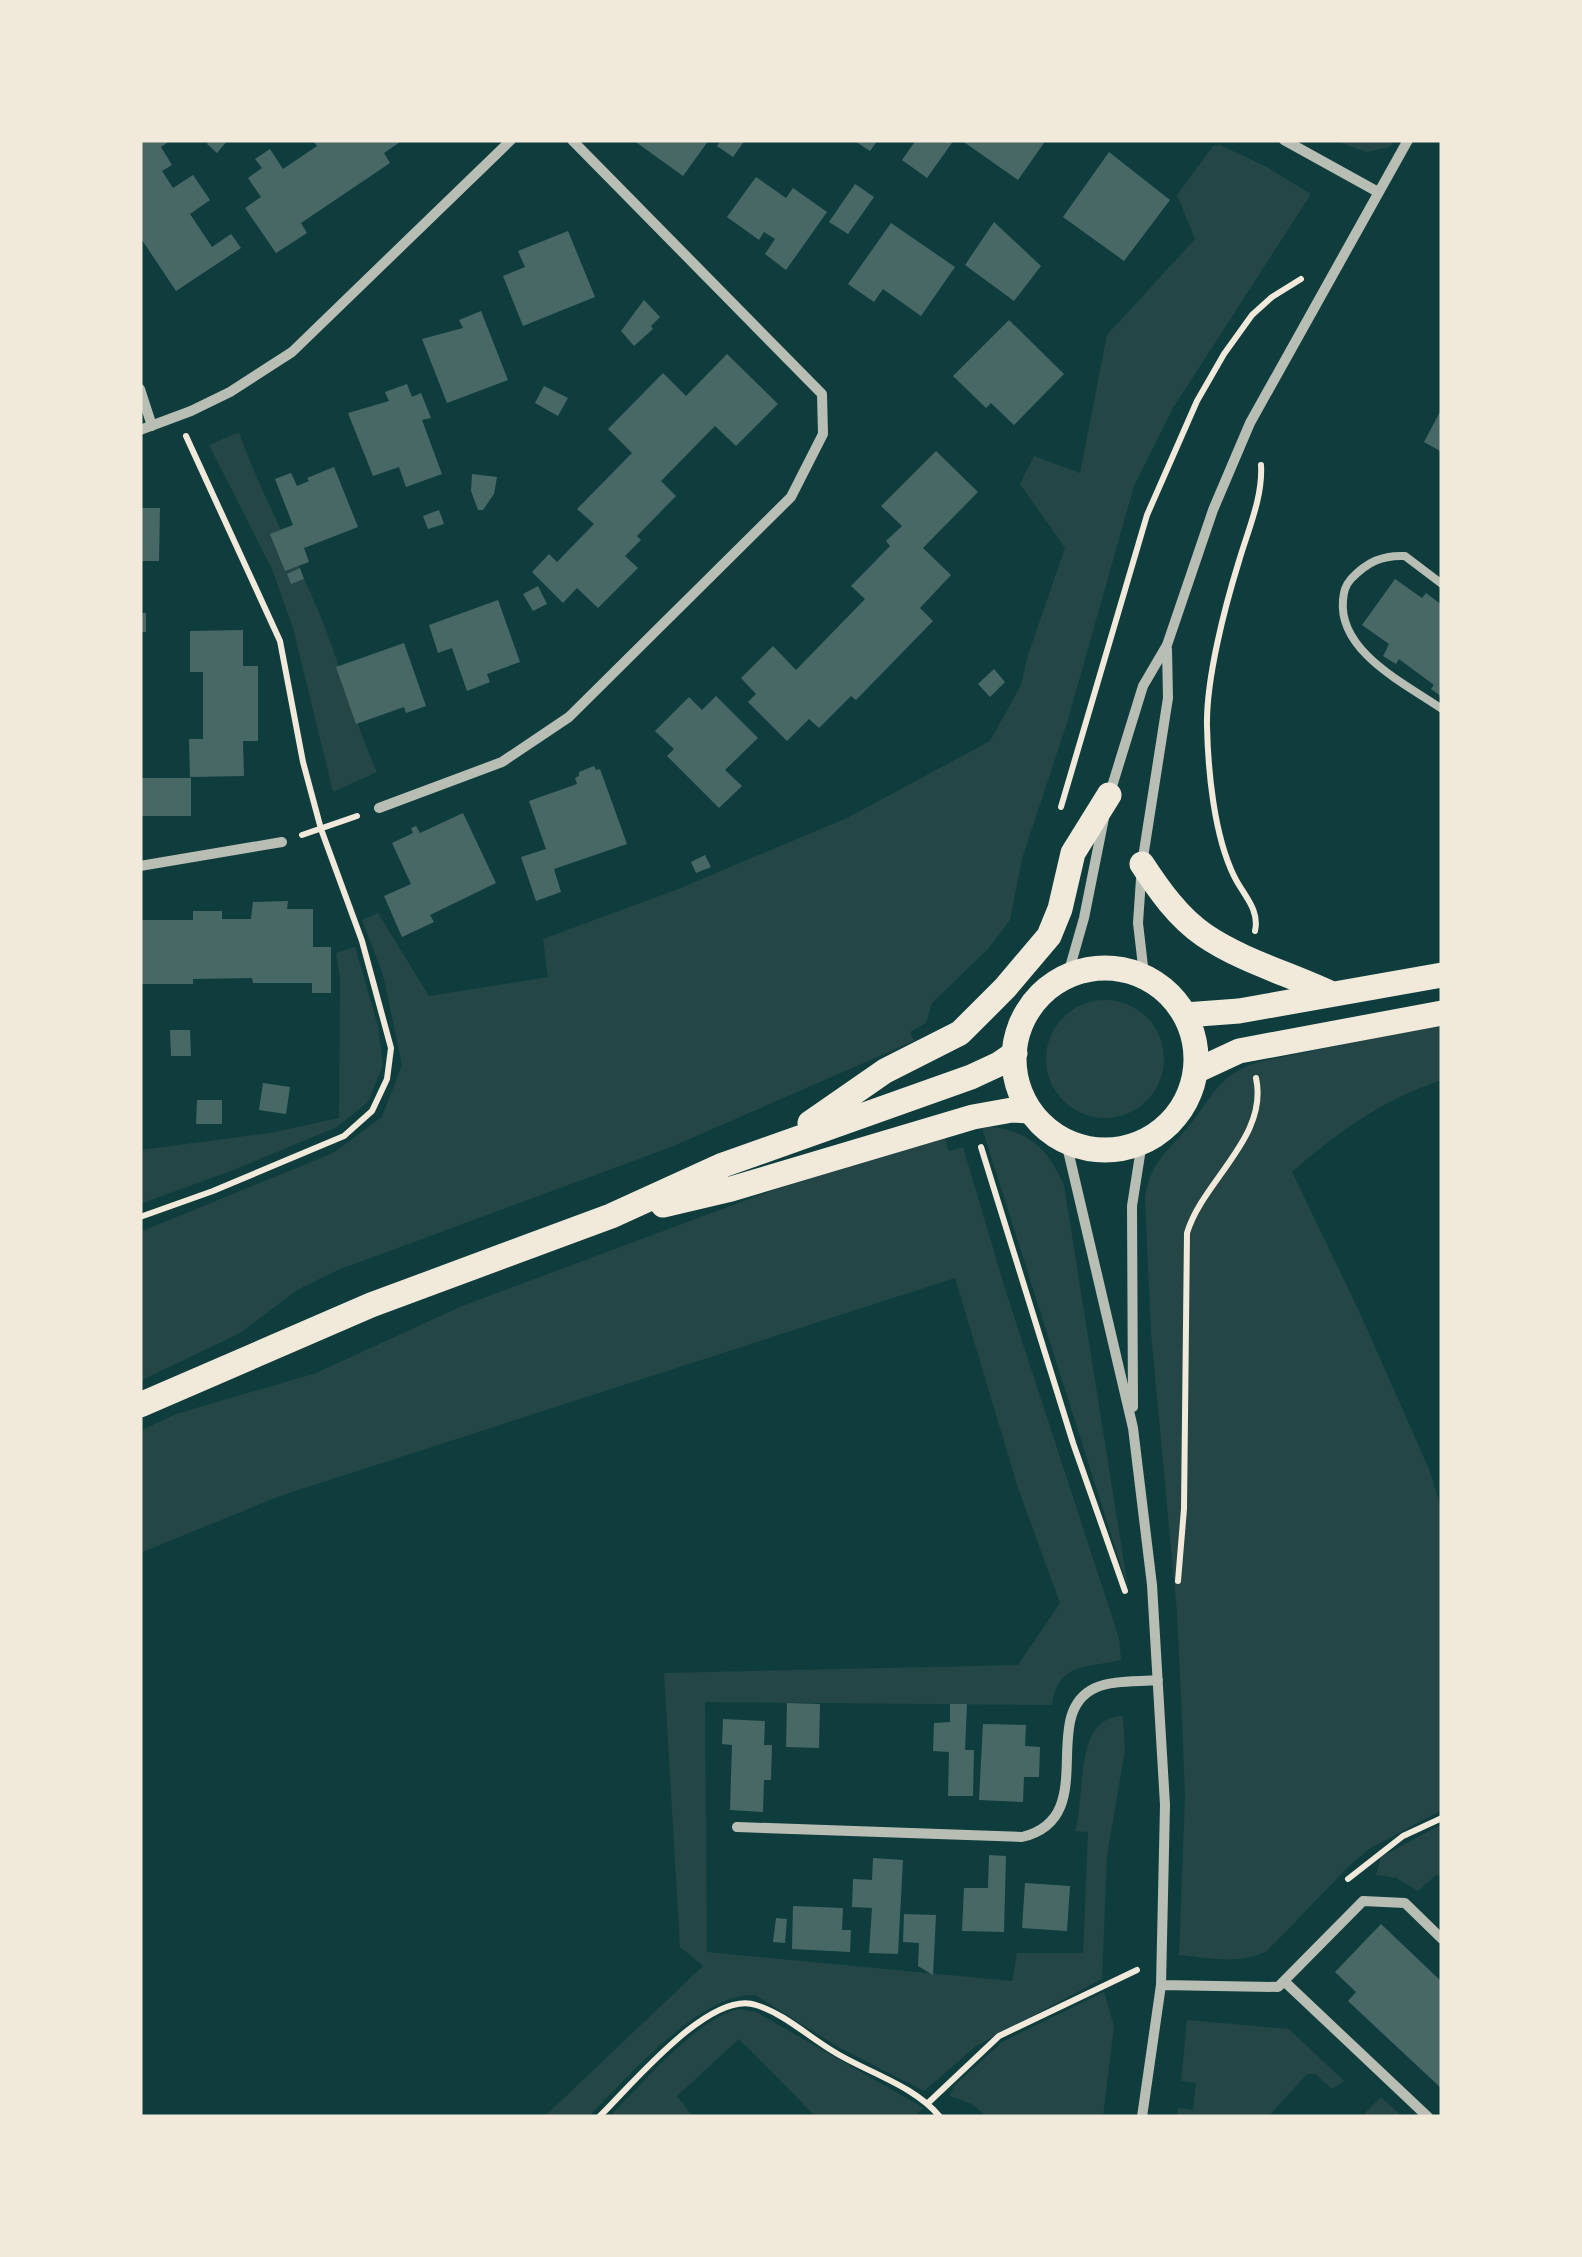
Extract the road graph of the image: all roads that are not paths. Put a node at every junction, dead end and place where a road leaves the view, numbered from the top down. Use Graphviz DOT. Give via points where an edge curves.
graph roads {
  1 [pos="511,140"];
  2 [pos="572,140"];
  3 [pos="1284,140"];
  4 [pos="1408,140"];
  5 [pos="1378,192"];
  6 [pos="140,389"];
  7 [pos="146,428"];
  8 [pos="1442,584"];
  9 [pos="1167,645"];
  10 [pos="1442,709"];
  11 [pos="1109,795"];
  12 [pos="379,808"];
  13 [pos="282,842"];
  14 [pos="1142,864"];
  15 [pos="140,866"];
  16 [pos="1068,974"];
  17 [pos="1144,975"];
  18 [pos="1442,975"];
  19 [pos="1332,994"];
  20 [pos="1442,1013"];
  21 [pos="1185,1015"];
  22 [pos="1015,1053"];
  23 [pos="1196,1071"];
  24 [pos="1030,1112"];
  25 [pos="785,1140"];
  26 [pos="1066,1142"];
  27 [pos="1142,1142"];
  28 [pos="610,1216"];
  29 [pos="140,1405"];
  30 [pos="1133,1428"];
  31 [pos="1158,1680"];
  32 [pos="737,1827"];
  33 [pos="1442,1939"];
  34 [pos="1285,1982"];
  35 [pos="1161,1985"];
  36 [pos="1142,2117"];
  37 [pos="1428,2117"];
  1 -- 7 [label="street" via="292,352 230,392"];
  2 -- 12 [label="street" via="822,394 823,434 792,498 569,717 502,762"];
  3 -- 5 [label="street"];
  4 -- 5 [label="street"];
  5 -- 9 [label="street" via="1250,422"];
  6 -- 7 [label="street"];
  8 -- 10 [label="lane" via="1405,556 1378,559 1346,586 1342,608 1346,628 1366,654"];
  9 -- 11 [label="street" via="1143,686"];
  9 -- 14 [label="street" via="1168,698"];
  11 -- 16 [label="street"];
  11 -- 25 [label="main road" via="1072,854 1049,936 1005,988 960,1033 885,1071"];
  13 -- 15 [label="street"];
  14 -- 17 [label="street" via="1138,923"];
  14 -- 19 [label="main road" via="1202,934"];
  16 -- 17 [label="main road" via="1120,968"];
  16 -- 22 [label="main road" via="1030,1006"];
  17 -- 21 [label="main road"];
  18 -- 19 [label="main road"];
  19 -- 21 [label="main road"];
  20 -- 23 [label="main road" via="1250,1049"];
  21 -- 23 [label="main road"];
  22 -- 24 [label="main road" via="1015,1076"];
  22 -- 25 [label="main road" via="971,1077"];
  23 -- 27 [label="main road" via="1177,1116"];
  24 -- 26 [label="main road"];
  24 -- 28 [label="main road" via="990,1112 731,1189"];
  25 -- 28 [label="main road"];
  26 -- 27 [label="main road" via="1114,1150"];
  26 -- 30 [label="street"];
  27 -- 30 [label="street" via="1132,1206"];
  28 -- 29 [label="main road" via="370,1305"];
  30 -- 31 [label="street"];
  31 -- 32 [label="street" via="1096,1687 1082,1698 1072,1715 1060,1810 1038,1833"];
  31 -- 35 [label="street" via="1166,1805"];
  33 -- 34 [label="street" via="1404,1903 1363,1901"];
  34 -- 35 [label="street" via="1271,1988"];
  34 -- 37 [label="street"];
  35 -- 36 [label="street"];
}
